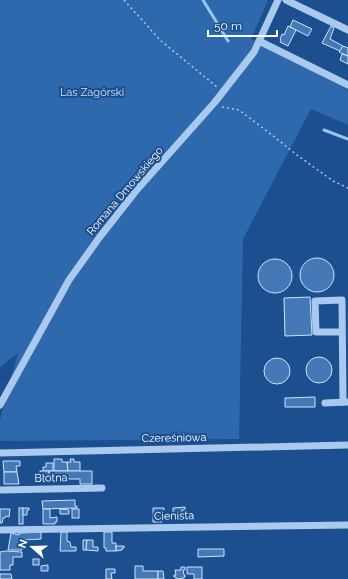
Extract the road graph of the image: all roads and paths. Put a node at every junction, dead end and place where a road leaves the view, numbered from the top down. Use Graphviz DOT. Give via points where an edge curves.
graph roads {
  1 [pos="124,0"];
  2 [pos="278,0"];
  3 [pos="286,0"];
  4 [pos="348,30"];
  5 [pos="259,41"];
  6 [pos="348,85"];
  7 [pos="223,92"];
  8 [pos="215,102"];
  9 [pos="348,188"];
  10 [pos="345,300"];
  11 [pos="342,332"];
  12 [pos="325,402"];
  13 [pos="346,402"];
  14 [pos="0,405"];
  15 [pos="348,445"];
  16 [pos="0,453"];
  17 [pos="102,488"];
  18 [pos="0,490"];
  19 [pos="348,525"];
  20 [pos="0,530"];
  1 -- 7 [label="path" via="160,40"];
  2 -- 5 [label="street, Romana Dmowskiego"];
  3 -- 4 [label="street"];
  5 -- 6 [label="street"];
  5 -- 7 [label="street, Romana Dmowskiego" via="254,52"];
  7 -- 8 [label="street, Romana Dmowskiego"];
  8 -- 9 [label="path" via="221,107 239,110 297,156 333,181"];
  8 -- 14 [label="street, Romana Dmowskiego" via="135,192 69,280"];
  10 -- 11 [label="street"];
  10 -- 11 [label="street" via="315,301 316,332"];
  11 -- 13 [label="street"];
  12 -- 13 [label="street"];
  15 -- 16 [label="street, Czereśniowa"];
  17 -- 18 [label="street, Błotna"];
  19 -- 20 [label="street, Cienista"];
}
